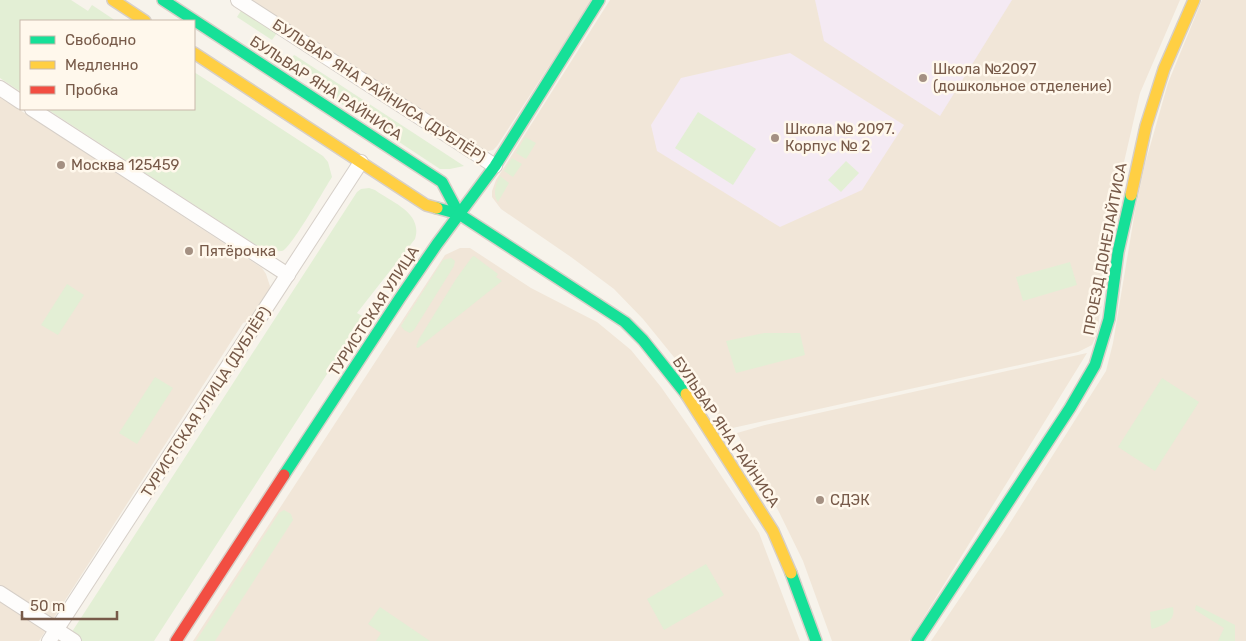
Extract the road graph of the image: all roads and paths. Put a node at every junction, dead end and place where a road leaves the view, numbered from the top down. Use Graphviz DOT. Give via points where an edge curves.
graph roads {
  1 [pos="112,0"];
  2 [pos="163,0"];
  3 [pos="238,0"];
  4 [pos="600,0"];
  5 [pos="1194,0"];
  6 [pos="143,20"];
  7 [pos="194,20"];
  8 [pos="195,21"];
  9 [pos="195,54"];
  10 [pos="0,88"];
  11 [pos="20,101"];
  12 [pos="34,110"];
  13 [pos="361,162"];
  14 [pos="495,166"];
  15 [pos="459,214"];
  16 [pos="288,275"];
  17 [pos="0,592"];
  18 [pos="53,635"];
  19 [pos="74,641"];
  20 [pos="176,641"];
  21 [pos="816,641"];
  22 [pos="917,641"];
  1 -- 6 [label="main road"];
  2 -- 7 [label="main road, БУЛЬВАР ЯНА РАЙНИСА"];
  3 -- 14 [label="street, БУЛЬВАР ЯНА РАЙНИСА (ДУБЛЁР)"];
  4 -- 14 [label="main road, ТУРИСТСКАЯ УЛИЦА"];
  5 -- 22 [label="main road, ПРОЕЗД ДОНЕЛАЙТИСА" via="1164,69 1146,126 1118,252 1108,319 1094,365 1070,408"];
  8 -- 15 [label="main road, БУЛЬВАР ЯНА РАЙНИСА" via="442,182"];
  9 -- 13 [label="main road, БУЛЬВАР ЯНА РАЙНИСА"];
  10 -- 11 [label="street"];
  12 -- 16 [label="street"];
  13 -- 15 [label="main road, БУЛЬВАР ЯНА РАЙНИСА" via="426,206"];
  13 -- 16 [label="street, ТУРИСТСКАЯ УЛИЦА (ДУБЛЁР)"];
  14 -- 15 [label="main road, ТУРИСТСКАЯ УЛИЦА"];
  15 -- 20 [label="main road, ТУРИСТСКАЯ УЛИЦА" via="400,298"];
  15 -- 21 [label="main road, БУЛЬВАР ЯНА РАЙНИСА" via="625,322 664,364 723,449 773,531"];
  16 -- 18 [label="street, ТУРИСТСКАЯ УЛИЦА (ДУБЛЁР)"];
  17 -- 18 [label="street"];
  18 -- 19 [label="street"];
}
